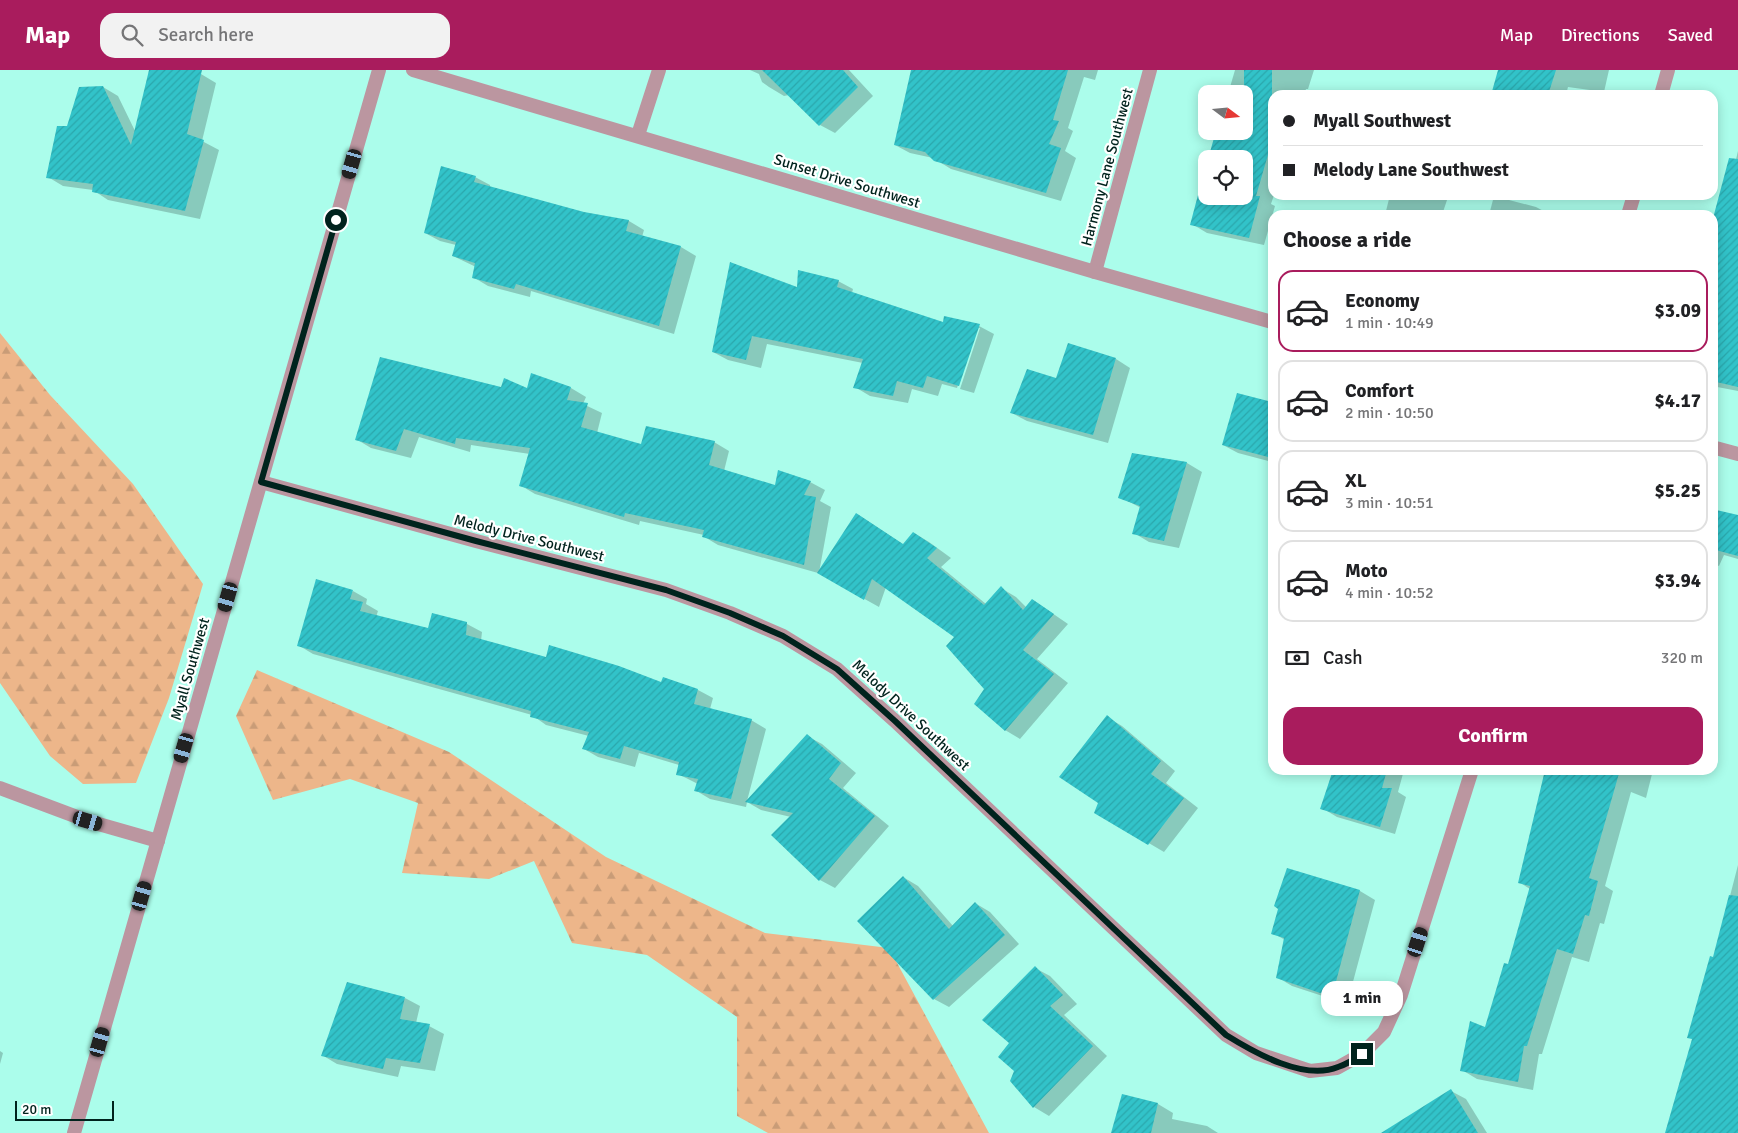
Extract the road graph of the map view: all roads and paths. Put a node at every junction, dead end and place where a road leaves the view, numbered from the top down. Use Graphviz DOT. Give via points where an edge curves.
graph roads {
  1 [pos="379,70"];
  2 [pos="413,70"];
  3 [pos="659,70"];
  4 [pos="1150,70"];
  5 [pos="1668,70"];
  6 [pos="1662,90"];
  7 [pos="638,136"];
  8 [pos="1095,272"];
  9 [pos="1268,321"];
  10 [pos="1718,449"];
  11 [pos="1738,454"];
  12 [pos="261,482"];
  13 [pos="1470,775"];
  14 [pos="0,788"];
  15 [pos="158,841"];
  16 [pos="74,1133"];
  1 -- 12 [label="street, Myall Southwest"];
  2 -- 7 [label="street, Sunset Drive Southwest"];
  3 -- 7 [label="street"];
  4 -- 8 [label="street, Harmony Lane Southwest"];
  5 -- 6 [label="street"];
  7 -- 8 [label="street, Sunset Drive Southwest"];
  8 -- 9 [label="street, Sunset Drive Southwest"];
  10 -- 11 [label="street"];
  12 -- 13 [label="street, Melody Drive Southwest" via="666,590 783,636 837,669 895,721 1226,1035 1256,1053 1313,1071 1337,1068 1362,1054 1384,1032 1401,995"];
  12 -- 15 [label="street, Myall Southwest"];
  14 -- 15 [label="street" via="88,821"];
  15 -- 16 [label="street, Myall Southwest"];
}
